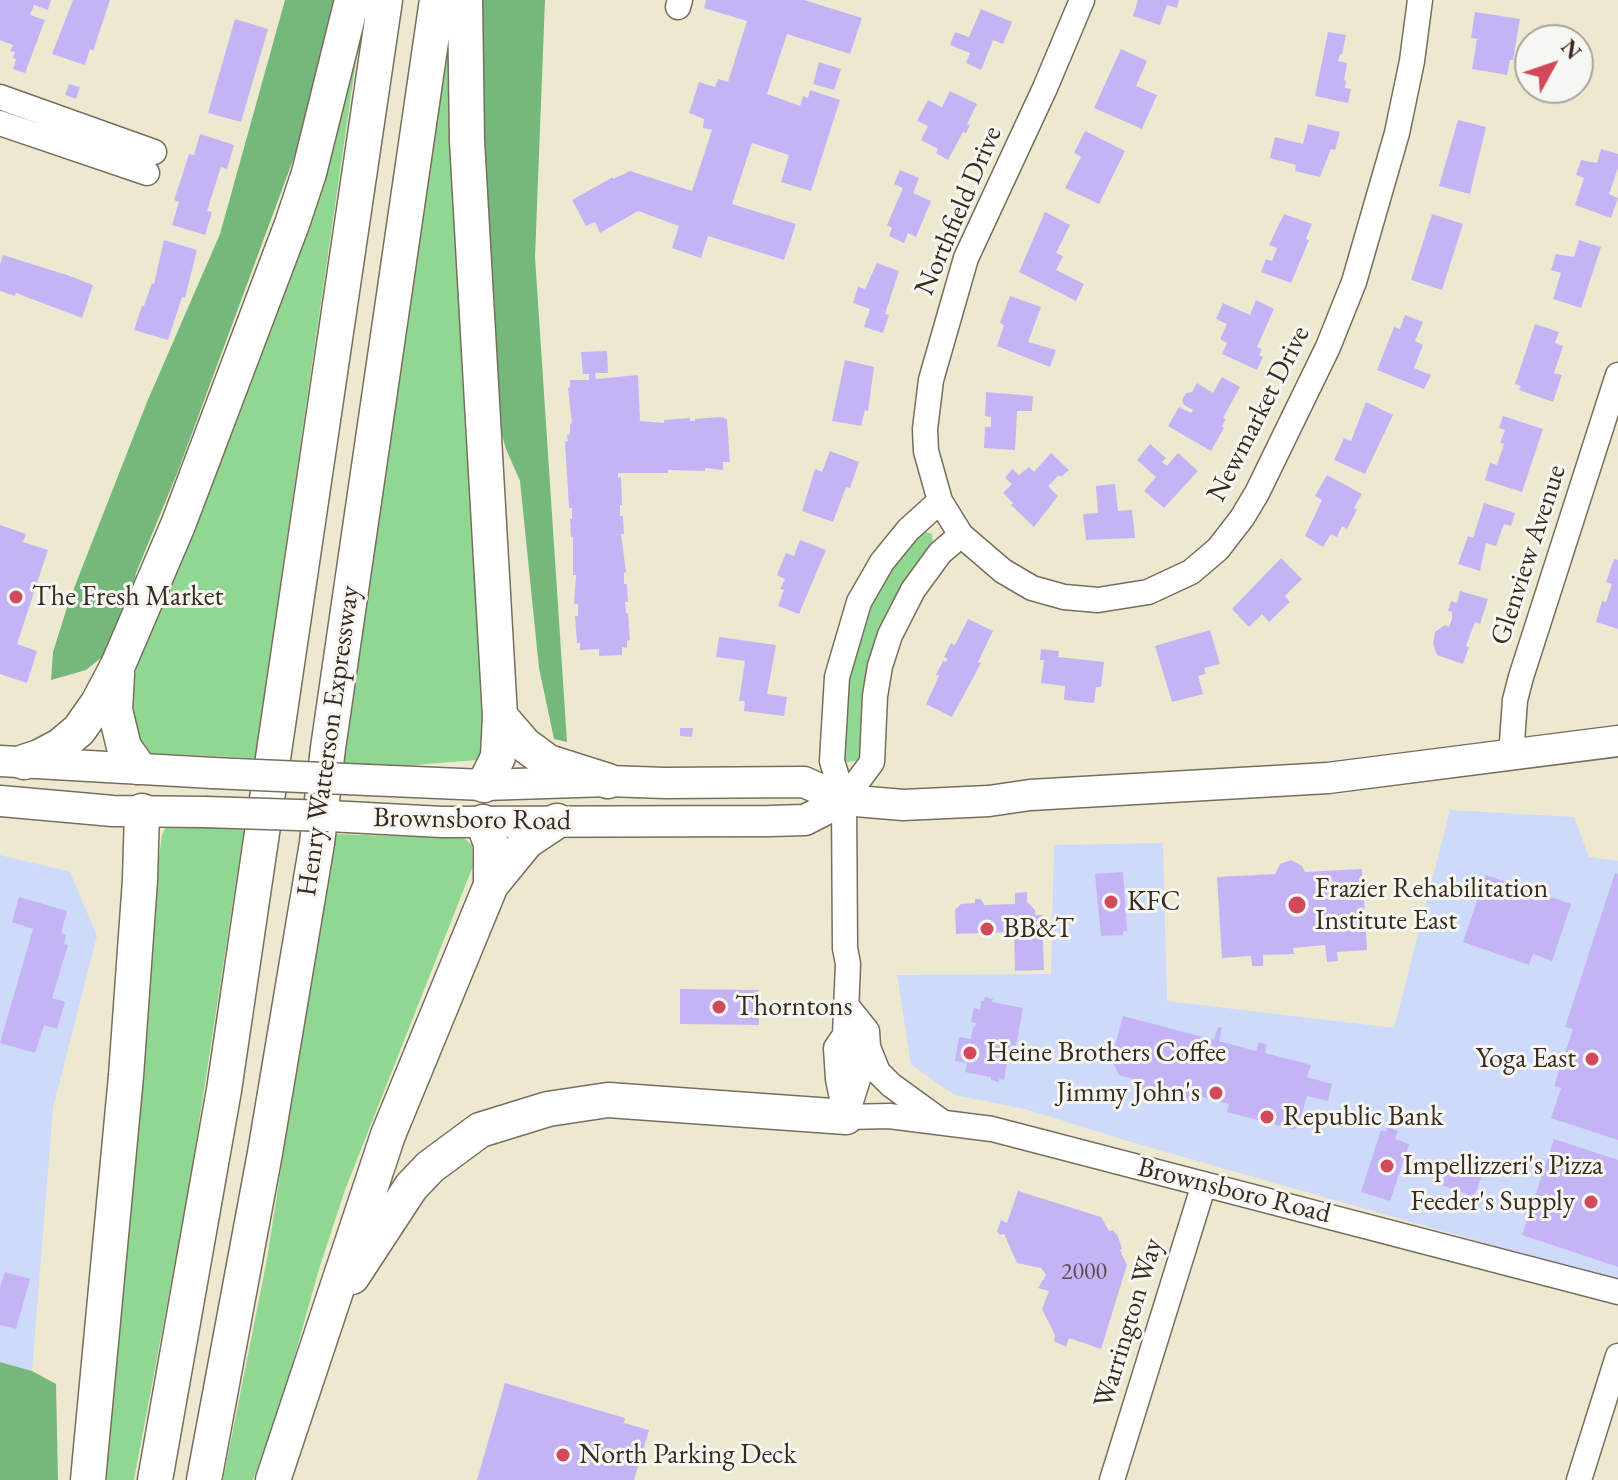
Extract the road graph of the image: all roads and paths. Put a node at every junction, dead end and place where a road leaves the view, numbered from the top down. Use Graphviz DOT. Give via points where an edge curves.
graph roads {
  1 [pos="352,0"];
  2 [pos="385,0"];
  3 [pos="437,0"];
  4 [pos="465,0"];
  5 [pos="1082,0"];
  6 [pos="1420,0"];
  7 [pos="0,97"];
  8 [pos="0,123"];
  9 [pos="1618,375"];
  10 [pos="950,518"];
  11 [pos="118,665"];
  12 [pos="500,716"];
  13 [pos="1618,741"];
  14 [pos="1511,756"];
  15 [pos="12,761"];
  16 [pos="138,767"];
  17 [pos="608,781"];
  18 [pos="484,785"];
  19 [pos="844,800"];
  20 [pos="0,801"];
  21 [pos="142,811"];
  22 [pos="557,821"];
  23 [pos="483,822"];
  24 [pos="491,885"];
  25 [pos="846,1005"];
  26 [pos="846,1117"];
  27 [pos="942,1122"];
  28 [pos="1204,1184"];
  29 [pos="1618,1292"];
  30 [pos="325,1321"];
  31 [pos="1618,1356"];
  32 [pos="88,1480"];
  33 [pos="155,1480"];
  34 [pos="204,1480"];
  35 [pos="273,1480"];
  36 [pos="1112,1480"];
  37 [pos="1579,1480"];
  1 -- 11 [label="highway" via="292,224 178,525"];
  2 -- 33 [label="highway, Henry Watterson Expressway" via="224,1090"];
  3 -- 34 [label="highway, Henry Watterson Expressway" via="317,843"];
  4 -- 12 [label="highway" via="467,141"];
  5 -- 10 [label="street, Northfield Drive" via="984,217 955,291 931,380 926,451"];
  6 -- 10 [label="street, Newmarket Drive" via="1397,133 1354,282 1273,463 1218,549 1191,572 1148,592 1081,600 1032,588 1003,571"];
  7 -- 8 [label="street" via="150,163"];
  9 -- 14 [label="street, Glenview Avenue" via="1521,677"];
  10 -- 19 [label="street" via="940,553 890,635 875,696 872,762"];
  10 -- 19 [label="street" via="908,530 859,602 837,677 832,761"];
  11 -- 15 [label="highway" via="79,730 50,751"];
  11 -- 16 [label="highway" via="115,710 124,747"];
  12 -- 17 [label="highway" via="548,762"];
  12 -- 18 [label="highway" via="498,757"];
  13 -- 14 [label="main road"];
  14 -- 19 [label="main road" via="1328,778 989,801 903,805"];
  15 -- 16 [label="main road, Brownsboro Road"];
  16 -- 18 [label="main road, Brownsboro Road, bridge"];
  16 -- 21 [label="main road"];
  17 -- 18 [label="main road, Brownsboro Road"];
  17 -- 19 [label="main road, Brownsboro Road" via="804,782"];
  18 -- 23 [label="main road"];
  19 -- 22 [label="main road, Brownsboro Road" via="805,820"];
  19 -- 25 [label="street"];
  20 -- 21 [label="main road, Brownsboro Road"];
  21 -- 23 [label="main road, Brownsboro Road, bridge"];
  21 -- 32 [label="highway" via="126,1076"];
  22 -- 23 [label="main road, Brownsboro Road"];
  22 -- 24 [label="highway" via="527,841"];
  23 -- 24 [label="highway" via="491,844"];
  24 -- 30 [label="highway" via="388,1135"];
  25 -- 26 [label="street" via="845,1035 836,1048"];
  25 -- 27 [label="street" via="867,1031 878,1072"];
  26 -- 27 [label="street, Brownsboro Road"];
  26 -- 30 [label="highway" via="608,1100 548,1109 480,1130 411,1187"];
  27 -- 28 [label="street, Brownsboro Road" via="1032,1139"];
  28 -- 29 [label="street, Brownsboro Road"];
  28 -- 36 [label="street, Warrington Way"];
  30 -- 35 [label="highway"];
  31 -- 37 [label="street"];
}
